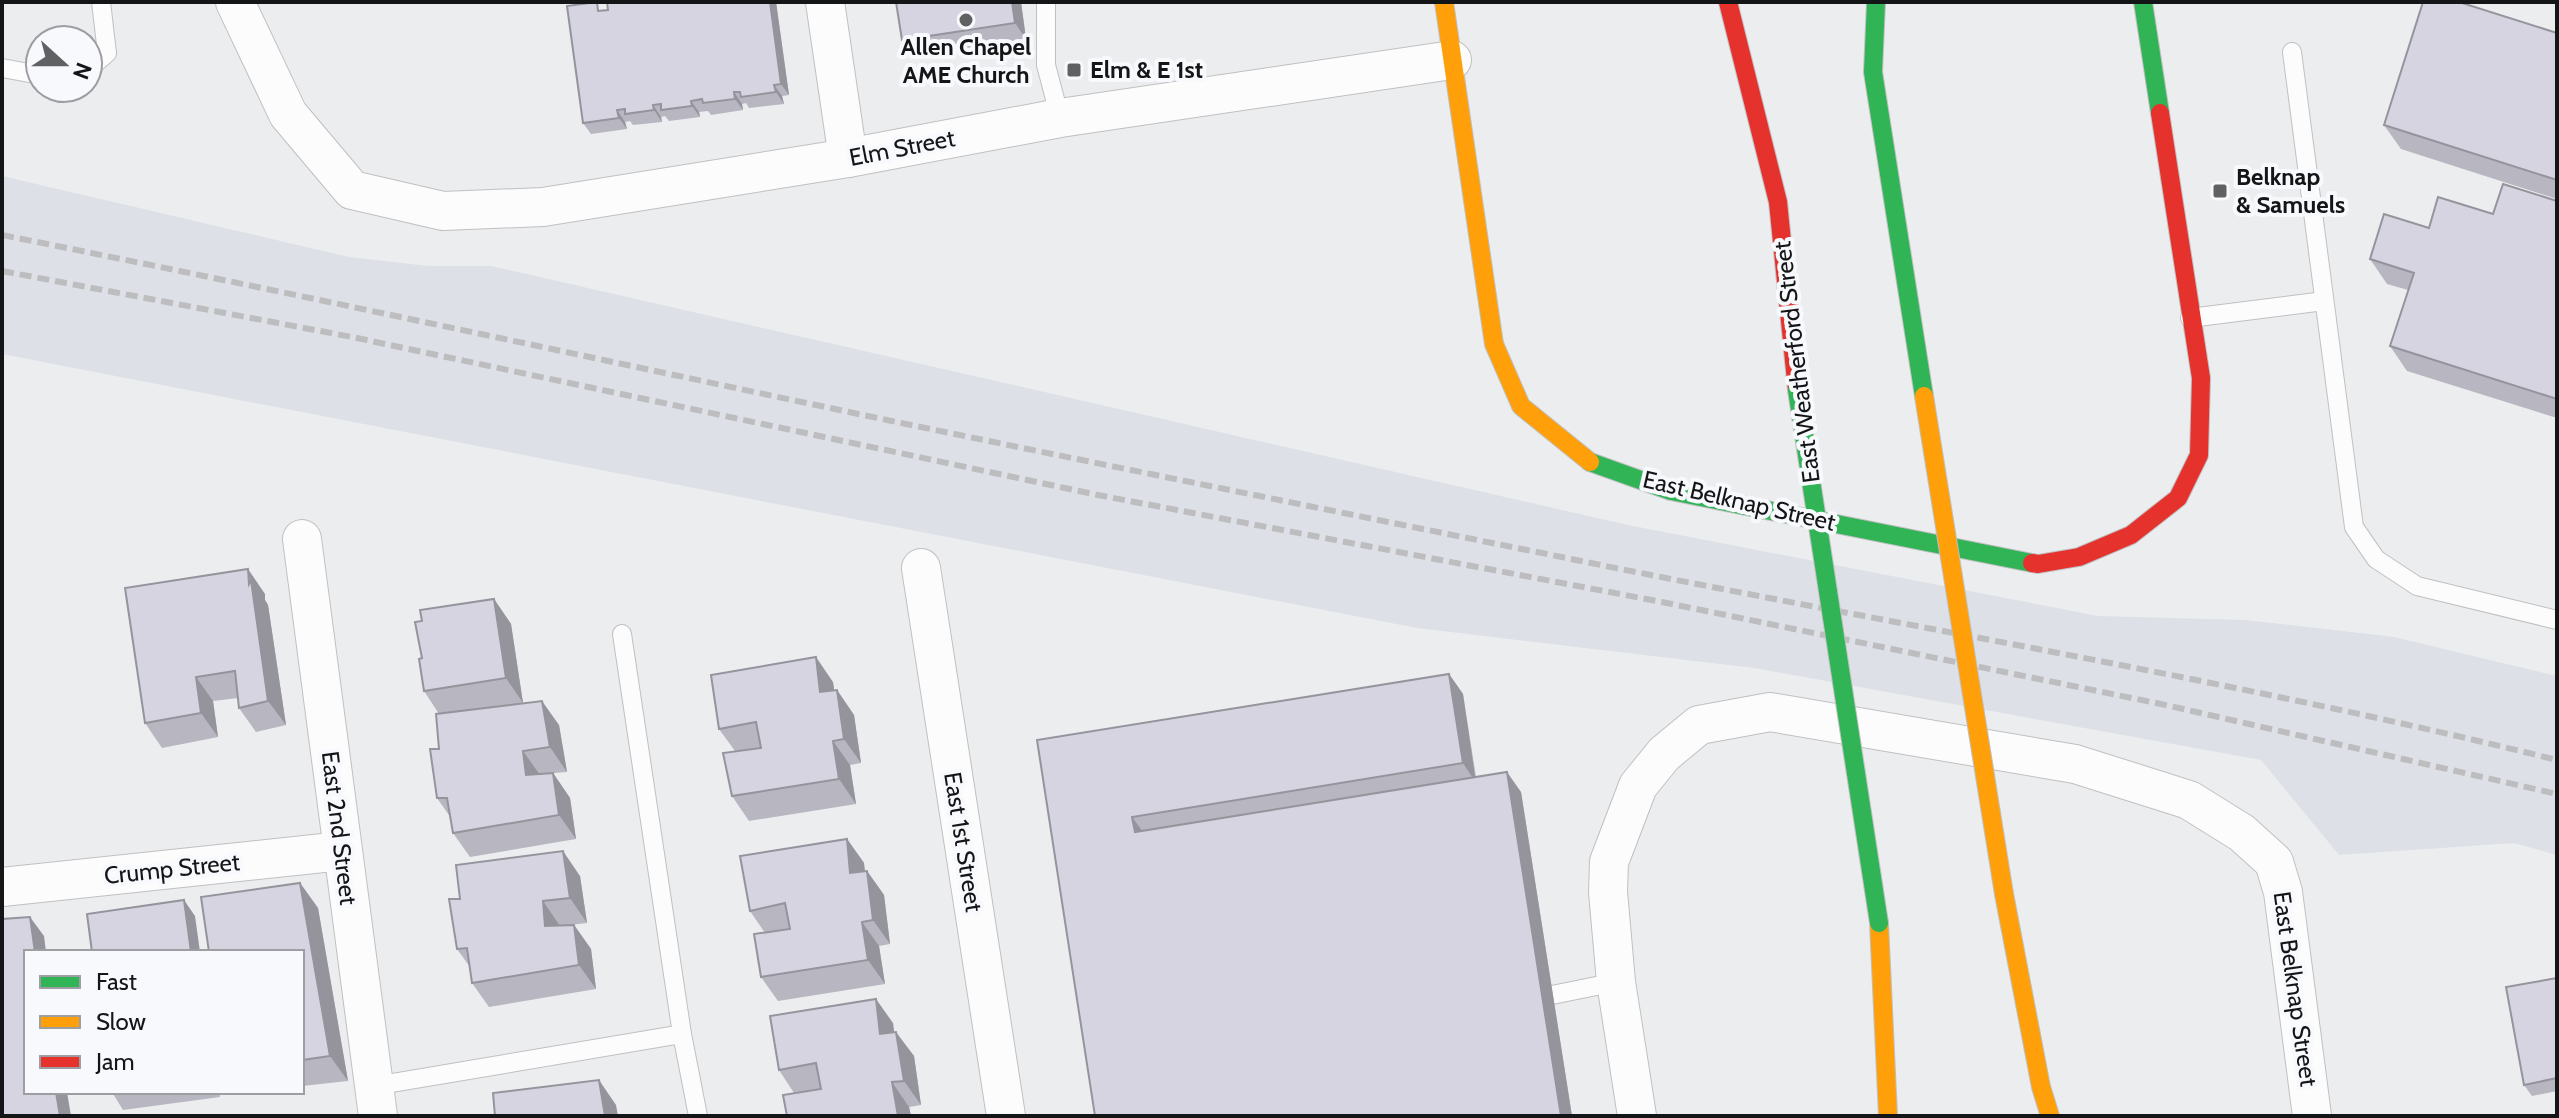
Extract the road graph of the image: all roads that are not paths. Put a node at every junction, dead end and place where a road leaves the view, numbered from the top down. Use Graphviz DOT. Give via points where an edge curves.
graph roads {
  1 [pos="101,2"];
  2 [pos="235,2"];
  3 [pos="825,2"];
  4 [pos="1046,2"];
  5 [pos="1444,2"];
  6 [pos="1728,2"];
  7 [pos="1876,2"];
  8 [pos="2143,2"];
  9 [pos="104,24"];
  10 [pos="104,28"];
  11 [pos="2292,52"];
  12 [pos="104,56"];
  13 [pos="1452,60"];
  14 [pos="2,68"];
  15 [pos="24,72"];
  16 [pos="1060,118"];
  17 [pos="848,158"];
  18 [pos="2324,301"];
  19 [pos="2190,318"];
  20 [pos="302,539"];
  21 [pos="921,568"];
  22 [pos="2557,620"];
  23 [pos="622,634"];
  24 [pos="342,851"];
  25 [pos="2,887"];
  26 [pos="1616,982"];
  27 [pos="1552,995"];
  28 [pos="682,1034"];
  29 [pos="376,1101"];
  30 [pos="698,1116"];
  31 [pos="1006,1116"];
  32 [pos="1637,1116"];
  33 [pos="1888,1116"];
  34 [pos="2050,1116"];
  35 [pos="2312,1116"];
  1 -- 9 [label="lane"];
  2 -- 17 [label="street, Elm Street" via="288,114 352,190 443,211 543,207"];
  3 -- 17 [label="street"];
  4 -- 16 [label="lane" via="1046,65"];
  5 -- 13 [label="main road"];
  6 -- 33 [label="main road, East Weatherford Street, bridge" via="1778,202 1797,390 1879,923"];
  7 -- 34 [label="main road, bridge" via="1873,72 2004,894"];
  8 -- 19 [label="main road, East Belknap Street"];
  10 -- 12 [label="lane"];
  11 -- 18 [label="lane"];
  13 -- 16 [label="street, Elm Street"];
  13 -- 19 [label="main road, East Belknap Street" via="1494,344 1521,406 1594,465 1671,491 2038,564 2079,557 2131,535 2178,498 2199,455 2201,378"];
  14 -- 15 [label="lane"];
  16 -- 17 [label="street, Elm Street"];
  18 -- 19 [label="lane"];
  18 -- 22 [label="lane" via="2354,527 2376,559 2417,586"];
  20 -- 24 [label="street, East 2nd Street"];
  21 -- 31 [label="street, East 1st Street"];
  23 -- 28 [label="lane"];
  24 -- 25 [label="street, Crump Street"];
  24 -- 29 [label="street, East 2nd Street"];
  26 -- 27 [label="lane"];
  26 -- 32 [label="street"];
  26 -- 35 [label="street, East Belknap Street" via="1609,862 1638,786 1664,754 1699,725 1770,712 2075,764 2189,800 2242,833 2274,862 2283,892"];
  28 -- 29 [label="lane"];
  28 -- 30 [label="lane"];
}
